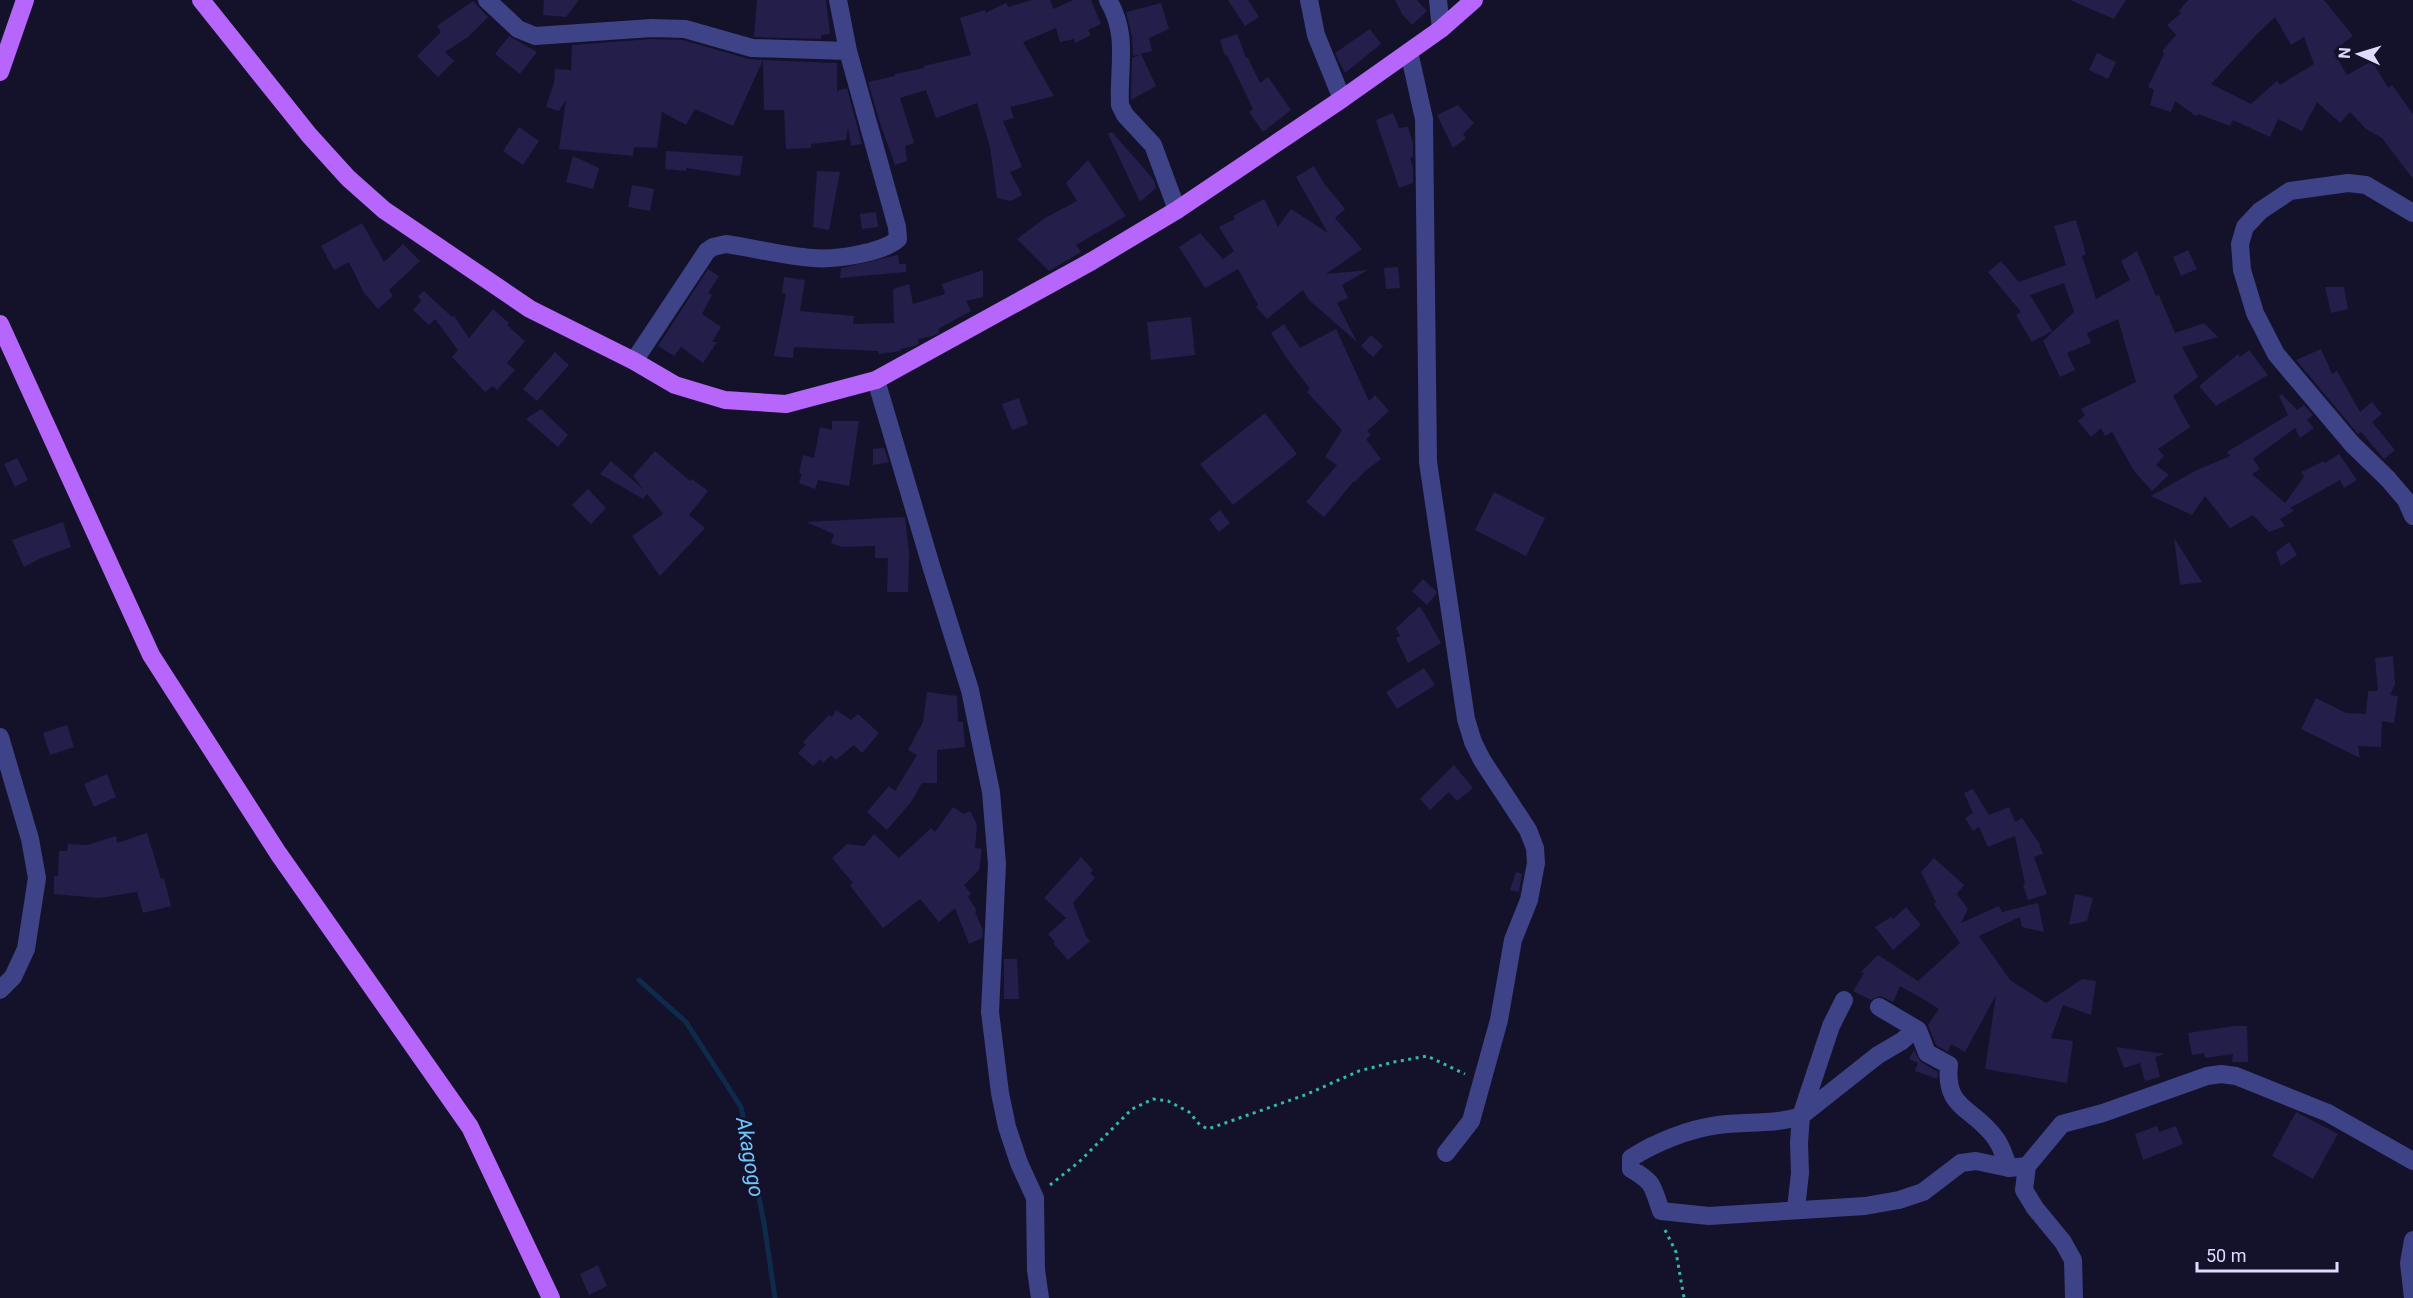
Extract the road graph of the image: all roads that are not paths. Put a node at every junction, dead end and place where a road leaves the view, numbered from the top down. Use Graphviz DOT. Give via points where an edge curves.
graph roads {
  1 [pos="26,0"];
  2 [pos="201,0"];
  3 [pos="487,0"];
  4 [pos="838,0"];
  5 [pos="1108,0"];
  6 [pos="1309,0"];
  7 [pos="1438,0"];
  8 [pos="1474,0"];
  9 [pos="1441,29"];
  10 [pos="848,51"];
  11 [pos="1409,52"];
  12 [pos="0,72"];
  13 [pos="1342,99"];
  14 [pos="1177,210"];
  15 [pos="2413,213"];
  16 [pos="0,324"];
  17 [pos="634,361"];
  18 [pos="876,380"];
  19 [pos="2413,516"];
  20 [pos="0,736"];
  21 [pos="0,990"];
  22 [pos="1844,1000"];
  23 [pos="1879,1007"];
  24 [pos="1915,1029"];
  25 [pos="1801,1116"];
  26 [pos="1446,1153"];
  27 [pos="2413,1161"];
  28 [pos="2018,1167"];
  29 [pos="1796,1209"];
  30 [pos="2413,1240"];
  31 [pos="551,1298"];
  32 [pos="1040,1298"];
  33 [pos="2074,1298"];
  34 [pos="2413,1298"];
  1 -- 12 [label="main road"];
  2 -- 17 [label="main road" via="309,135 384,210 530,309"];
  3 -- 10 [label="street" via="518,29 535,36 685,29 752,48"];
  4 -- 10 [label="street"];
  5 -- 14 [label="street" via="1122,38 1120,105 1153,145"];
  6 -- 13 [label="street" via="1316,35"];
  7 -- 9 [label="street"];
  8 -- 9 [label="main road"];
  9 -- 11 [label="main road"];
  10 -- 17 [label="street" via="898,239 891,245 858,254 814,258 726,244 713,247"];
  11 -- 13 [label="main road"];
  11 -- 26 [label="street" via="1424,119 1428,462 1466,719 1482,760 1528,830 1535,848 1532,887 1512,940 1499,1020 1483,1080 1471,1121"];
  13 -- 14 [label="main road"];
  14 -- 18 [label="main road"];
  15 -- 19 [label="street" via="2366,185 2348,183 2290,191 2260,211 2245,227 2240,244 2242,270 2255,313 2276,354 2352,444 2406,500"];
  16 -- 31 [label="main road" via="152,655 278,853 471,1127"];
  17 -- 18 [label="main road" via="675,385 725,400 786,404"];
  18 -- 32 [label="street" via="970,690 991,792 997,864 990,1012 1007,1127 1035,1198"];
  20 -- 21 [label="street" via="30,838 37,878 26,949 13,977"];
  22 -- 25 [label="street" via="1831,1026"];
  23 -- 24 [label="street"];
  24 -- 25 [label="street"];
  24 -- 28 [label="street" via="1927,1053 1949,1065 1948,1081 1955,1101 1978,1119"];
  25 -- 29 [label="street"];
  25 -- 29 [label="street" via="1787,1121 1717,1125 1672,1138 1631,1158 1631,1169 1647,1179 1656,1191 1661,1211 1709,1216"];
  27 -- 28 [label="street" via="2328,1113 2236,1076 2221,1074 2062,1124"];
  28 -- 29 [label="street" via="1976,1161 1961,1163 1923,1192 1899,1200 1866,1206"];
  28 -- 33 [label="street" via="2034,1208 2073,1260"];
  30 -- 34 [label="street" via="2409,1263"];
}
